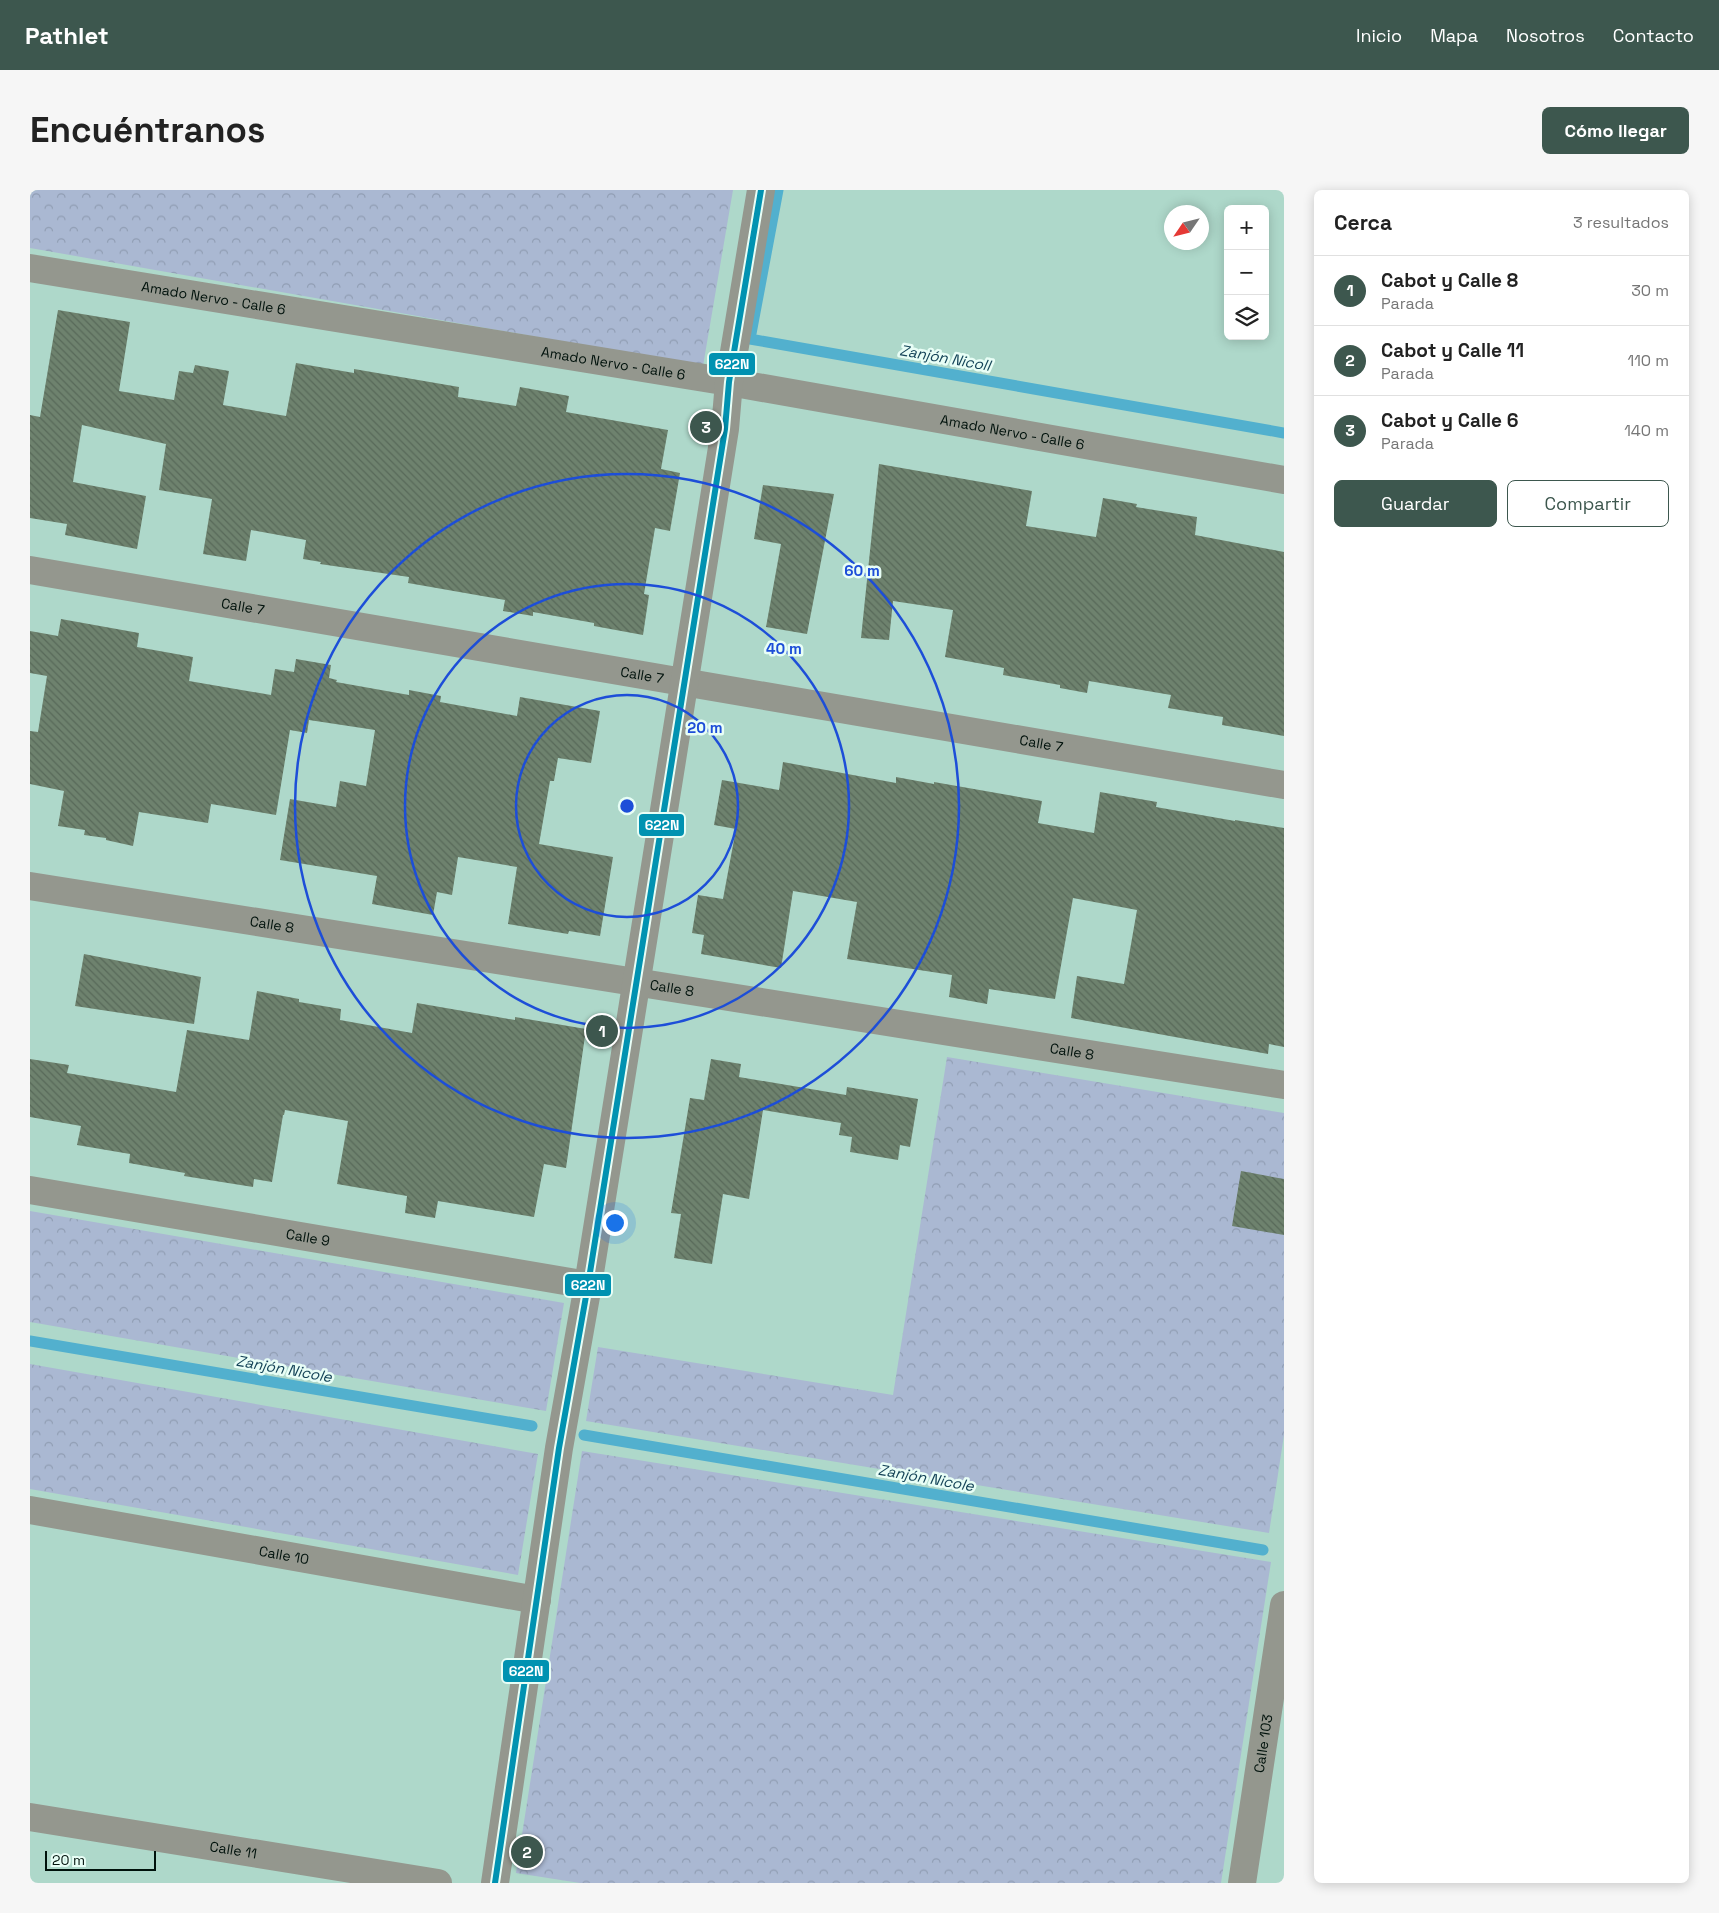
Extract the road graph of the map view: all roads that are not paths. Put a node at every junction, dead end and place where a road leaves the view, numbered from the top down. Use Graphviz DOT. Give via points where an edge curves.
graph roads {
  1 [pos="761,190"];
  2 [pos="30,268"];
  3 [pos="729,382"];
  4 [pos="1284,480"];
  5 [pos="30,570"];
  6 [pos="684,682"];
  7 [pos="1284,785"];
  8 [pos="30,886"];
  9 [pos="636,983"];
  10 [pos="1284,1085"];
  11 [pos="30,1190"];
  12 [pos="588,1285"];
  13 [pos="30,1510"];
  14 [pos="537,1600"];
  15 [pos="1284,1605"];
  16 [pos="1275,1716"];
  17 [pos="30,1817"];
  18 [pos="438,1883"];
  19 [pos="495,1883"];
  20 [pos="1242,1883"];
  1 -- 3 [label="street"];
  2 -- 3 [label="street, Amado Nervo - Calle 6"];
  3 -- 4 [label="street, Amado Nervo - Calle 6"];
  3 -- 6 [label="street" via="725,429"];
  5 -- 6 [label="street, Calle 7"];
  6 -- 7 [label="street, Calle 7"];
  6 -- 9 [label="street"];
  8 -- 9 [label="street, Calle 8"];
  9 -- 10 [label="street, Calle 8"];
  9 -- 12 [label="street"];
  11 -- 12 [label="street, Calle 9"];
  12 -- 14 [label="street"];
  13 -- 14 [label="street, Calle 10"];
  14 -- 19 [label="street"];
  15 -- 16 [label="street, Calle 103"];
  16 -- 20 [label="street, Calle 103"];
  17 -- 18 [label="street, Calle 11"];
}
